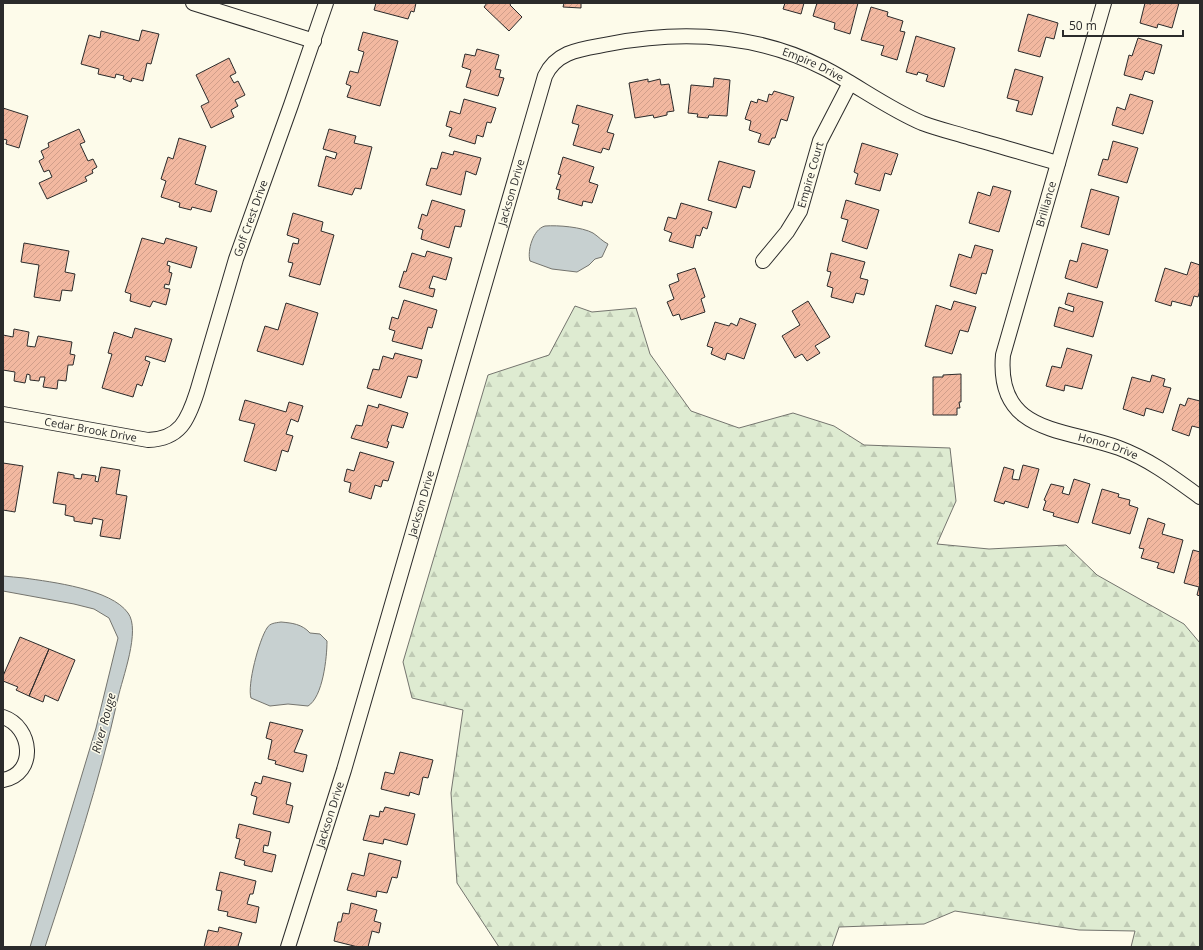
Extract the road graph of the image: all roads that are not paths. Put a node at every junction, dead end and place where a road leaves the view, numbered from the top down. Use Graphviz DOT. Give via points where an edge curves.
graph roads {
  1 [pos="193,3"];
  2 [pos="326,3"];
  3 [pos="1104,3"];
  4 [pos="314,41"];
  5 [pos="555,61"];
  6 [pos="850,83"];
  7 [pos="1058,163"];
  8 [pos="763,261"];
  9 [pos="1013,405"];
  10 [pos="3,414"];
  11 [pos="176,431"];
  12 [pos="1200,497"];
  13 [pos="3,718"];
  14 [pos="3,780"];
  15 [pos="288,947"];
  1 -- 4 [label="street"];
  2 -- 4 [label="street, Golf Crest Drive"];
  3 -- 7 [label="street, Brilliance"];
  4 -- 11 [label="street, Golf Crest Drive" via="236,259 190,414"];
  5 -- 6 [label="street, Empire Drive" via="563,54 614,43 648,38 701,36 771,48 822,67"];
  5 -- 15 [label="street, Jackson Drive" via="545,76 344,770"];
  6 -- 7 [label="street, Empire Drive" via="923,123"];
  6 -- 8 [label="street, Empire Court" via="820,141 800,211 787,232"];
  7 -- 9 [label="street, Brilliance" via="1003,355 1001,373 1004,387"];
  9 -- 12 [label="street, Honor Drive" via="1037,423 1138,456"];
  10 -- 11 [label="street, Cedar Brook Drive" via="148,440 159,439"];
  13 -- 14 [label="street" via="16,724 23,733 28,756 15,776"];
}
